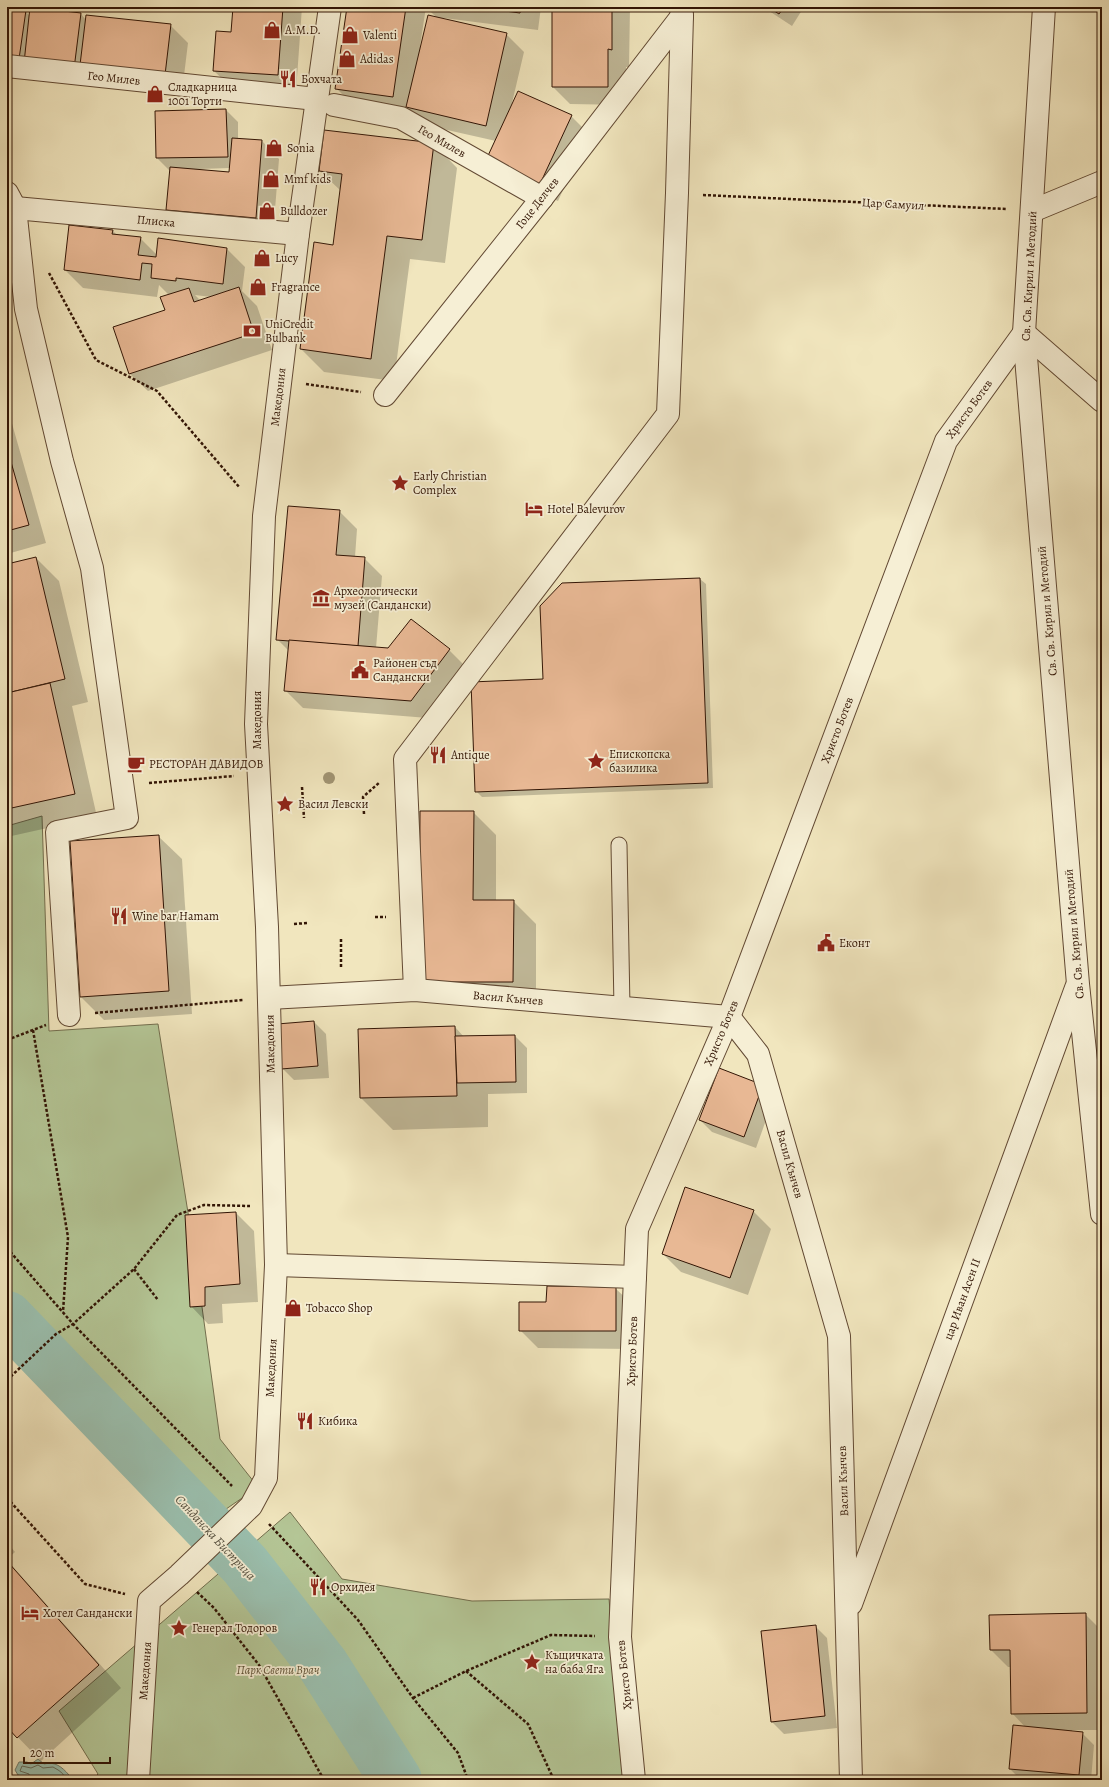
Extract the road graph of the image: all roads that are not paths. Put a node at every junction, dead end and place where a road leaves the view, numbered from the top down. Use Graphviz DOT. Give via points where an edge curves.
graph roads {
  1 [pos="330,7"];
  2 [pos="1044,7"];
  3 [pos="682,12"];
  4 [pos="7,66"];
  5 [pos="325,102"];
  6 [pos="1102,182"];
  7 [pos="542,198"];
  8 [pos="10,204"];
  9 [pos="1032,211"];
  10 [pos="298,234"];
  11 [pos="1024,333"];
  12 [pos="385,396"];
  13 [pos="1102,401"];
  14 [pos="619,845"];
  15 [pos="1078,984"];
  16 [pos="415,990"];
  17 [pos="269,998"];
  18 [pos="622,1008"];
  19 [pos="70,1015"];
  20 [pos="729,1017"];
  21 [pos="1102,1214"];
  22 [pos="276,1265"];
  23 [pos="635,1277"];
  24 [pos="847,1614"];
  25 [pos="138,1780"];
  26 [pos="634,1780"];
  27 [pos="851,1780"];
  1 -- 5 [label="street, Македония"];
  2 -- 9 [label="street, Св. Св. Кирил и Методий"];
  3 -- 7 [label="street, Гоце Делчев"];
  3 -- 16 [label="street" via="668,414 405,759"];
  4 -- 5 [label="street, Гео Милев"];
  5 -- 7 [label="street, Гео Милев" via="401,118"];
  5 -- 10 [label="street, Македония"];
  6 -- 9 [label="street"];
  7 -- 12 [label="street, Гоце Делчев"];
  8 -- 10 [label="street, Плиска"];
  8 -- 19 [label="street" via="26,309 62,460 92,568 127,818 57,832"];
  9 -- 11 [label="street, Св. Св. Кирил и Методий"];
  10 -- 17 [label="street, Македония" via="264,516 256,724"];
  11 -- 13 [label="street"];
  11 -- 15 [label="street, Св. Св. Кирил и Методий"];
  11 -- 20 [label="street, Христо Ботев" via="946,442"];
  14 -- 18 [label="lane"];
  15 -- 21 [label="street, Св. Св. Кирил и Методий"];
  15 -- 24 [label="street, цар Иван Асен II"];
  16 -- 17 [label="street, Васил Кънчев"];
  16 -- 18 [label="street, Васил Кънчев"];
  17 -- 22 [label="street, Македония"];
  18 -- 20 [label="street, Васил Кънчев"];
  20 -- 23 [label="street, Христо Ботев" via="637,1229"];
  20 -- 24 [label="street, Васил Кънчев" via="758,1054 839,1336"];
  22 -- 23 [label="street"];
  22 -- 25 [label="street, Македония" via="266,1478 252,1506 149,1600"];
  23 -- 26 [label="street, Христо Ботев" via="620,1637"];
  24 -- 27 [label="street, Васил Кънчев"];
}
